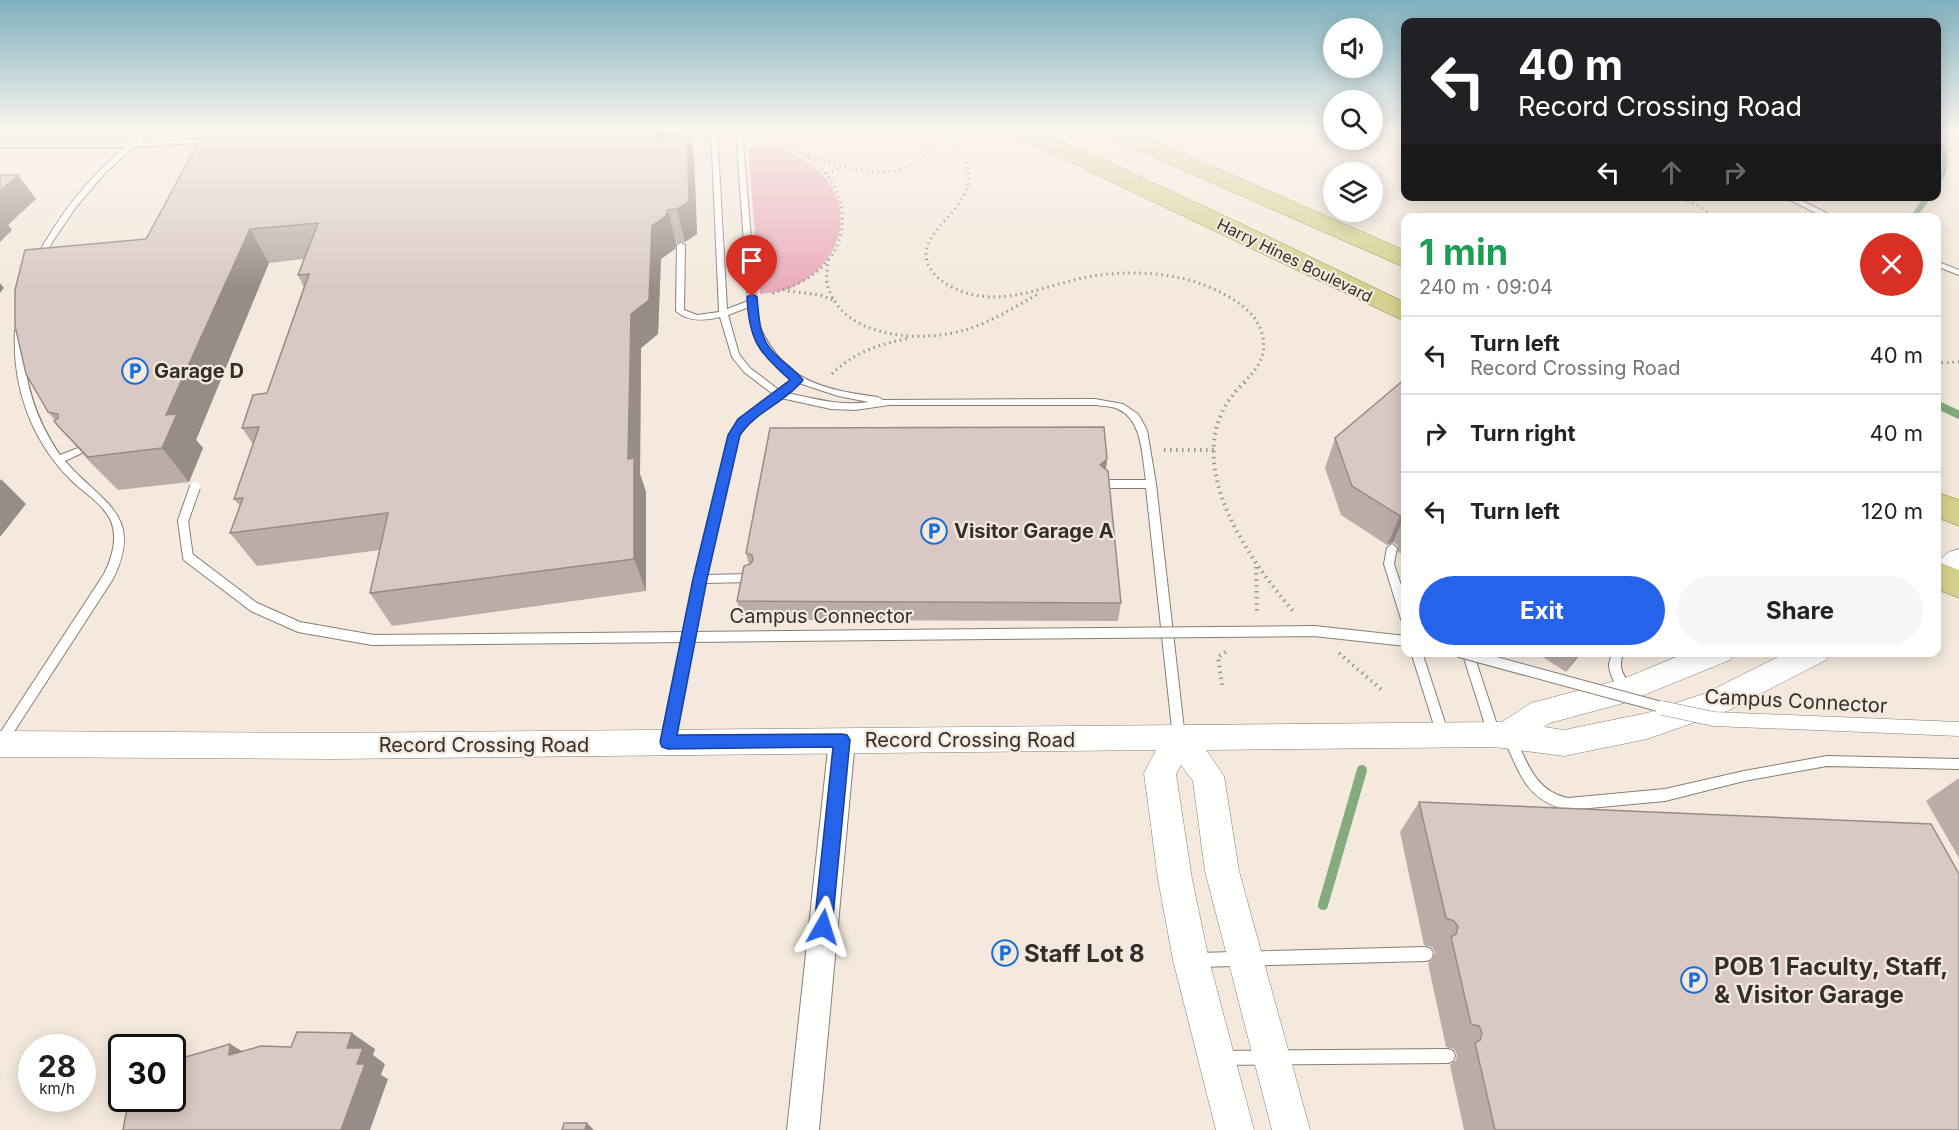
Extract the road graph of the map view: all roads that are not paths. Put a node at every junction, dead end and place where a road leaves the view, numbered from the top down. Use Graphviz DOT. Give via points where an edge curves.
graph roads {
  1 [pos="92,183"];
  2 [pos="717,183"];
  3 [pos="743,183"];
  4 [pos="1134,183"];
  5 [pos="1230,183"];
  6 [pos="1796,201"];
  7 [pos="1274,202"];
  8 [pos="1822,213"];
  9 [pos="1237,231"];
  10 [pos="681,245"];
  11 [pos="1401,259"];
  12 [pos="1941,265"];
  13 [pos="36,266"];
  14 [pos="1959,273"];
  15 [pos="752,302"];
  16 [pos="1401,312"];
  17 [pos="723,314"];
  18 [pos="20,319"];
  19 [pos="797,380"];
  20 [pos="781,395"];
  21 [pos="889,402"];
  22 [pos="81,450"];
  23 [pos="59,460"];
  24 [pos="1105,484"];
  25 [pos="1151,484"];
  26 [pos="195,487"];
  27 [pos="1392,548"];
  28 [pos="750,578"];
  29 [pos="700,579"];
  30 [pos="1401,603"];
  31 [pos="1401,640"];
  32 [pos="1418,657"];
  33 [pos="1469,657"];
  34 [pos="1477,657"];
  35 [pos="1616,657"];
  36 [pos="1709,657"];
  37 [pos="1806,657"];
  38 [pos="1627,690"];
  39 [pos="1959,729"];
  40 [pos="1501,734"];
  41 [pos="1443,735"];
  42 [pos="1179,738"];
  43 [pos="842,740"];
  44 [pos="668,742"];
  45 [pos="0,743"];
  46 [pos="1959,764"];
  47 [pos="1426,954"];
  48 [pos="1245,959"];
  49 [pos="1191,960"];
  50 [pos="1448,1056"];
  51 [pos="1272,1057"];
  52 [pos="1216,1058"];
  53 [pos="803,1130"];
  54 [pos="1234,1130"];
  55 [pos="1291,1130"];
  1 -- 13 [label="lane" via="70,208"];
  2 -- 17 [label="lane"];
  3 -- 15 [label="lane"];
  4 -- 9 [label="main road, Harry Hines Boulevard"];
  5 -- 7 [label="main road"];
  6 -- 8 [label="lane"];
  7 -- 9 [label="main road"];
  7 -- 11 [label="main road"];
  9 -- 16 [label="main road, Harry Hines Boulevard"];
  10 -- 17 [label="lane" via="680,310 694,317"];
  12 -- 14 [label="lane"];
  15 -- 17 [label="lane"];
  15 -- 19 [label="lane" via="759,342"];
  17 -- 20 [label="lane" via="735,355 747,370"];
  18 -- 23 [label="lane" via="18,342 25,395 35,422"];
  19 -- 20 [label="lane"];
  19 -- 21 [label="lane" via="858,398"];
  20 -- 21 [label="lane" via="831,406"];
  20 -- 29 [label="lane" via="742,422 734,435"];
  21 -- 25 [label="lane" via="1120,406 1135,416 1142,430"];
  22 -- 23 [label="lane"];
  23 -- 45 [label="lane" via="114,518 120,537 117,558"];
  24 -- 25 [label="lane"];
  25 -- 42 [label="lane"];
  26 -- 31 [label="lane, Campus Connector, bridge" via="183,521 188,557 254,607 299,627 373,640 1314,631"];
  27 -- 30 [label="lane" via="1389,564"];
  28 -- 29 [label="lane"];
  29 -- 44 [label="lane"];
  32 -- 41 [label="lane"];
  33 -- 40 [label="lane"];
  34 -- 39 [label="lane, Campus Connector, bridge" via="1714,719"];
  35 -- 38 [label="lane" via="1615,675"];
  36 -- 38 [label="street"];
  37 -- 40 [label="street, Record Crossing Road" via="1716,702 1647,726 1564,743"];
  38 -- 40 [label="street" via="1542,712"];
  40 -- 41 [label="street, Record Crossing Road"];
  40 -- 46 [label="lane" via="1540,794 1568,804 1665,795 1827,761"];
  41 -- 42 [label="street, Record Crossing Road"];
  42 -- 43 [label="street, Record Crossing Road"];
  42 -- 48 [label="street" via="1208,776 1222,871"];
  42 -- 49 [label="street" via="1160,773 1174,879"];
  43 -- 44 [label="street, Record Crossing Road"];
  43 -- 53 [label="street"];
  44 -- 45 [label="street, Record Crossing Road" via="333,746"];
  47 -- 48 [label="lane"];
  48 -- 49 [label="lane"];
  48 -- 51 [label="street"];
  49 -- 52 [label="street"];
  50 -- 51 [label="lane"];
  51 -- 52 [label="lane"];
  51 -- 55 [label="street"];
  52 -- 54 [label="street"];
}
